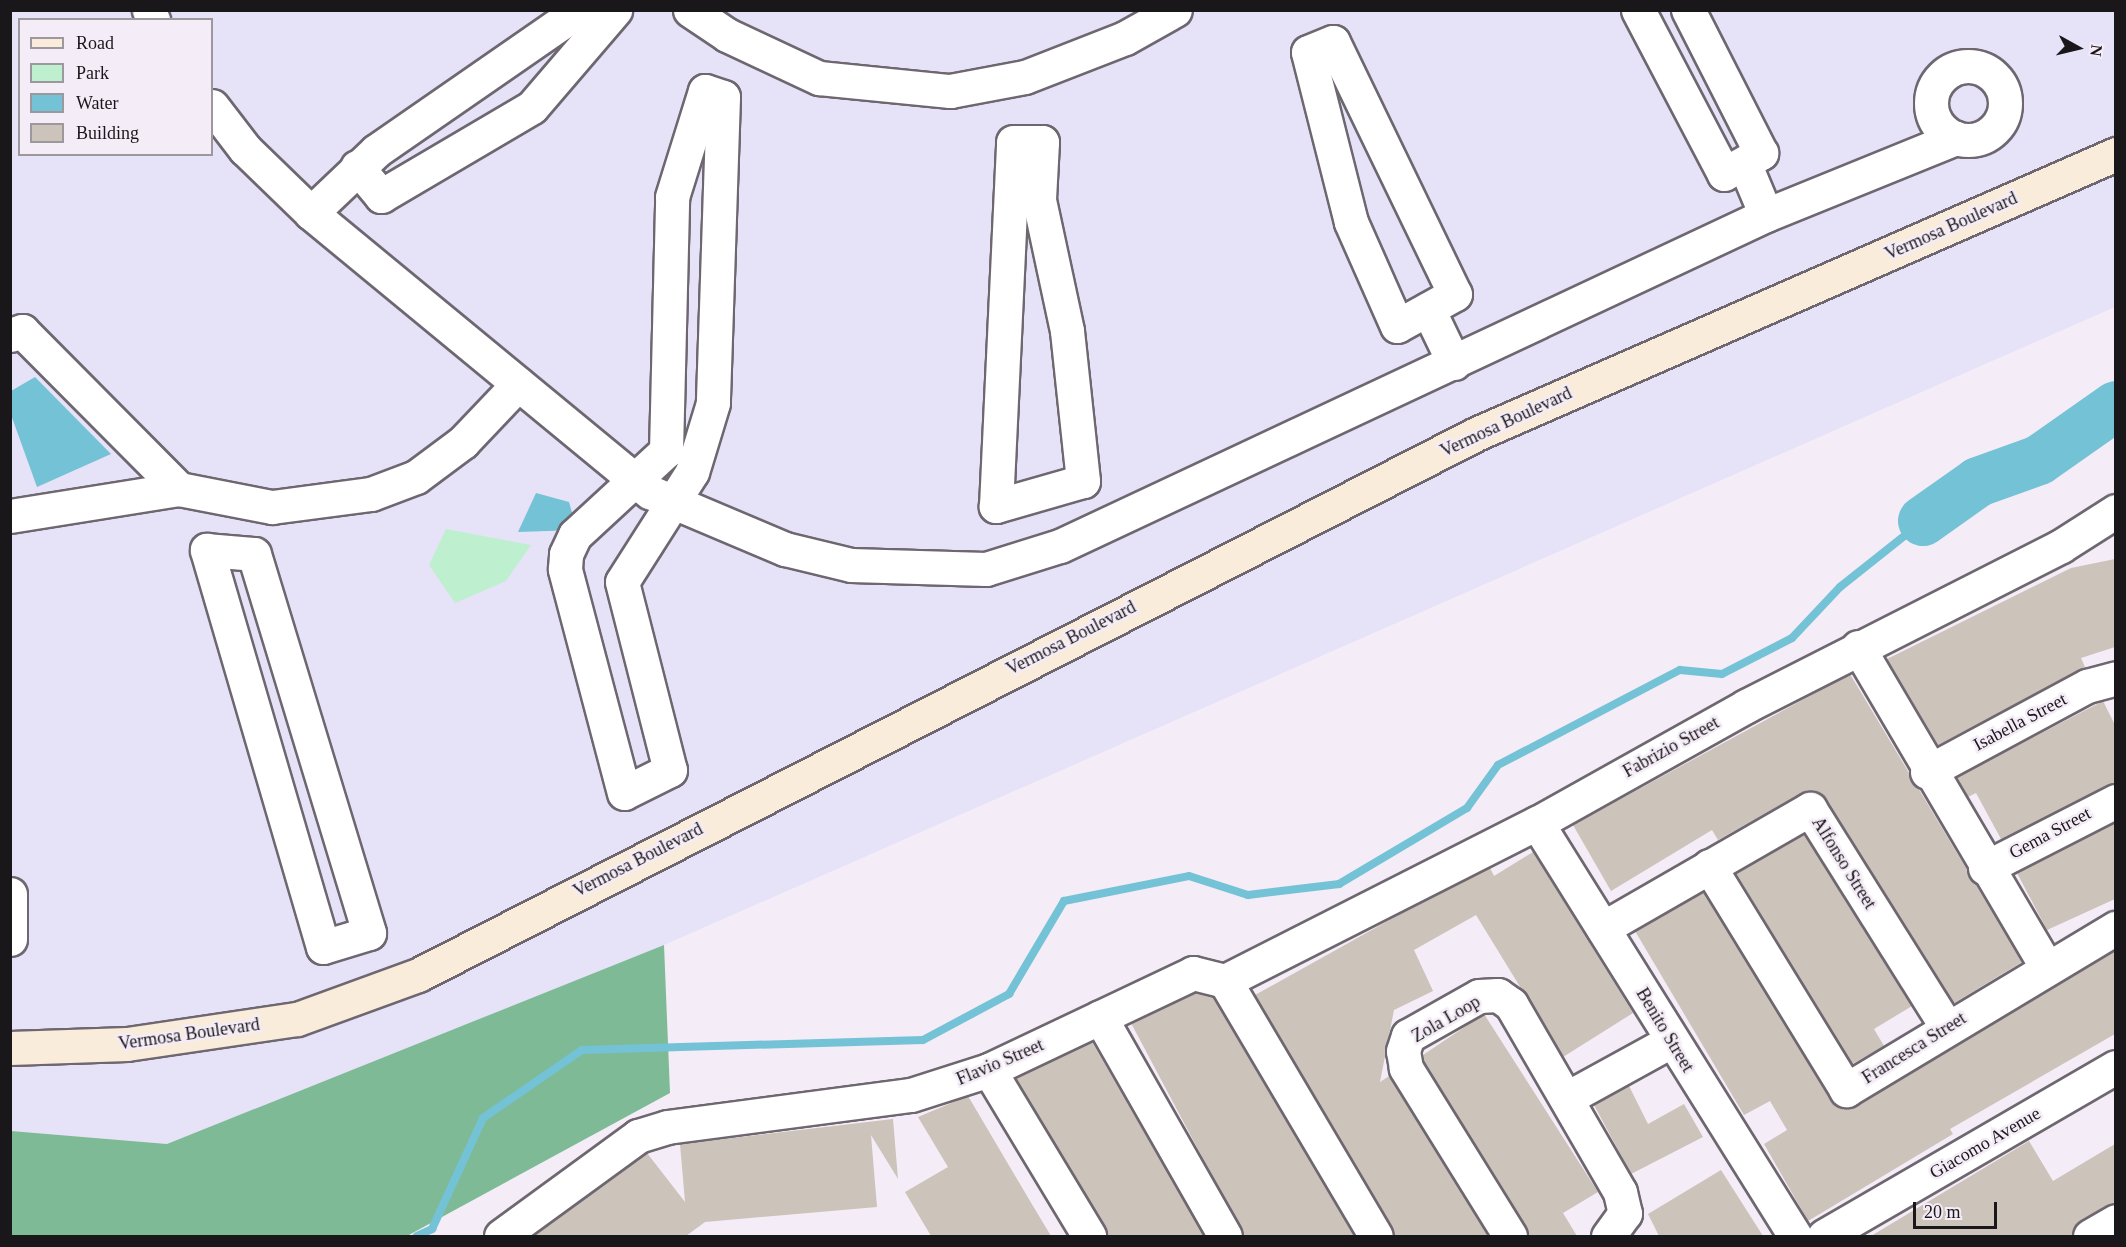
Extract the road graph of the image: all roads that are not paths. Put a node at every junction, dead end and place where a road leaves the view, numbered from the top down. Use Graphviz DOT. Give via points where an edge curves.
graph roads {
  1 [pos="580,10"];
  2 [pos="615,10"];
  3 [pos="690,10"];
  4 [pos="1175,10"];
  5 [pos="1638,10"];
  6 [pos="1688,10"];
  7 [pos="213,107"];
  8 [pos="1956,138"];
  9 [pos="2115,154"];
  10 [pos="1745,165"];
  11 [pos="357,167"];
  12 [pos="311,213"];
  13 [pos="1766,215"];
  14 [pos="1428,309"];
  15 [pos="10,335"];
  16 [pos="1454,363"];
  17 [pos="518,384"];
  18 [pos="666,451"];
  19 [pos="692,472"];
  20 [pos="636,481"];
  21 [pos="178,489"];
  22 [pos="1042,497"];
  23 [pos="233,501"];
  24 [pos="670,503"];
  25 [pos="13,508"];
  26 [pos="2115,512"];
  27 [pos="2115,541"];
  28 [pos="1060,546"];
  29 [pos="2061,546"];
  30 [pos="233,551"];
  31 [pos="1858,647"];
  32 [pos="2115,678"];
  33 [pos="1927,772"];
  34 [pos="2115,801"];
  35 [pos="1537,823"];
  36 [pos="1709,866"];
  37 [pos="1985,868"];
  38 [pos="10,894"];
  39 [pos="1603,928"];
  40 [pos="2115,928"];
  41 [pos="10,939"];
  42 [pos="2046,966"];
  43 [pos="1225,981"];
  44 [pos="1100,1017"];
  45 [pos="1947,1027"];
  46 [pos="1671,1041"];
  47 [pos="10,1048"];
  48 [pos="2115,1067"];
  49 [pos="989,1070"];
  50 [pos="1569,1097"];
  51 [pos="2115,1221"];
  52 [pos="501,1236"];
  53 [pos="1089,1236"];
  54 [pos="1225,1236"];
  55 [pos="1376,1236"];
  56 [pos="1510,1236"];
  57 [pos="1608,1236"];
  58 [pos="1795,1236"];
  59 [pos="1824,1236"];
  60 [pos="2090,1236"];
  1 -- 11 [label="street"];
  2 -- 11 [label="street" via="532,107 381,196"];
  3 -- 4 [label="street" via="727,35 819,78 950,91 1025,77 1125,38"];
  5 -- 10 [label="street" via="1724,174"];
  6 -- 10 [label="street" via="1761,153"];
  7 -- 12 [label="street" via="245,149"];
  8 -- 13 [label="street"];
  9 -- 47 [label="main road, Vermosa Boulevard" via="1476,434 418,975 297,1019 127,1044"];
  10 -- 13 [label="street"];
  11 -- 12 [label="street"];
  12 -- 17 [label="street"];
  13 -- 16 [label="street"];
  14 -- 14 [label="street" via="1455,294 1333,42 1308,51 1351,222 1397,326"];
  14 -- 16 [label="street"];
  15 -- 21 [label="street" via="22,332"];
  16 -- 28 [label="street"];
  17 -- 20 [label="street"];
  17 -- 23 [label="street" via="463,442 416,477 371,494 327,502 272,507"];
  18 -- 19 [label="street"];
  18 -- 19 [label="street" via="672,197 705,91 723,97 713,403"];
  18 -- 20 [label="street"];
  19 -- 24 [label="street"];
  20 -- 24 [label="street"];
  20 -- 24 [label="street" via="575,535 565,569 624,793 670,770 622,582"];
  21 -- 23 [label="street"];
  21 -- 25 [label="street"];
  22 -- 22 [label="street" via="1083,481 1067,331 1040,200 1042,142 1013,142 996,506"];
  22 -- 28 [label="street"];
  23 -- 30 [label="street"];
  24 -- 28 [label="street" via="785,549 851,565 986,569"];
  26 -- 29 [label="street, Fabrizio Street"];
  27 -- 29 [label="street"];
  29 -- 31 [label="street, Fabrizio Street"];
  30 -- 30 [label="street" via="207,550 323,947 369,933 254,554"];
  31 -- 33 [label="street"];
  31 -- 35 [label="street, Fabrizio Street"];
  32 -- 33 [label="street, Isabella Street" via="2087,686"];
  33 -- 37 [label="street"];
  34 -- 37 [label="street, Gema Street"];
  35 -- 39 [label="street, Benito Street"];
  35 -- 43 [label="street, Fabrizio Street"];
  36 -- 39 [label="street, Alfonso Street"];
  36 -- 45 [label="street, Alfonso Street" via="1810,809"];
  36 -- 45 [label="street, Francesca Street" via="1846,1090"];
  37 -- 42 [label="street"];
  38 -- 41 [label="street"];
  39 -- 46 [label="street, Benito Street"];
  40 -- 42 [label="street, Francesca Street"];
  42 -- 45 [label="street, Francesca Street"];
  43 -- 44 [label="street, Flavio Street" via="1193,974"];
  43 -- 55 [label="street"];
  44 -- 49 [label="street, Flavio Street"];
  44 -- 54 [label="street"];
  46 -- 50 [label="street"];
  46 -- 58 [label="street, Benito Street"];
  48 -- 59 [label="street, Giacomo Avenue"];
  49 -- 52 [label="street, Flavio Street" via="911,1095 667,1127 638,1136"];
  49 -- 53 [label="street"];
  50 -- 56 [label="street, Zola Loop" via="1511,1004 1498,995 1479,996 1408,1036 1406,1068"];
  50 -- 57 [label="street, Zola Loop" via="1620,1192 1625,1213"];
  51 -- 60 [label="street"];
}
